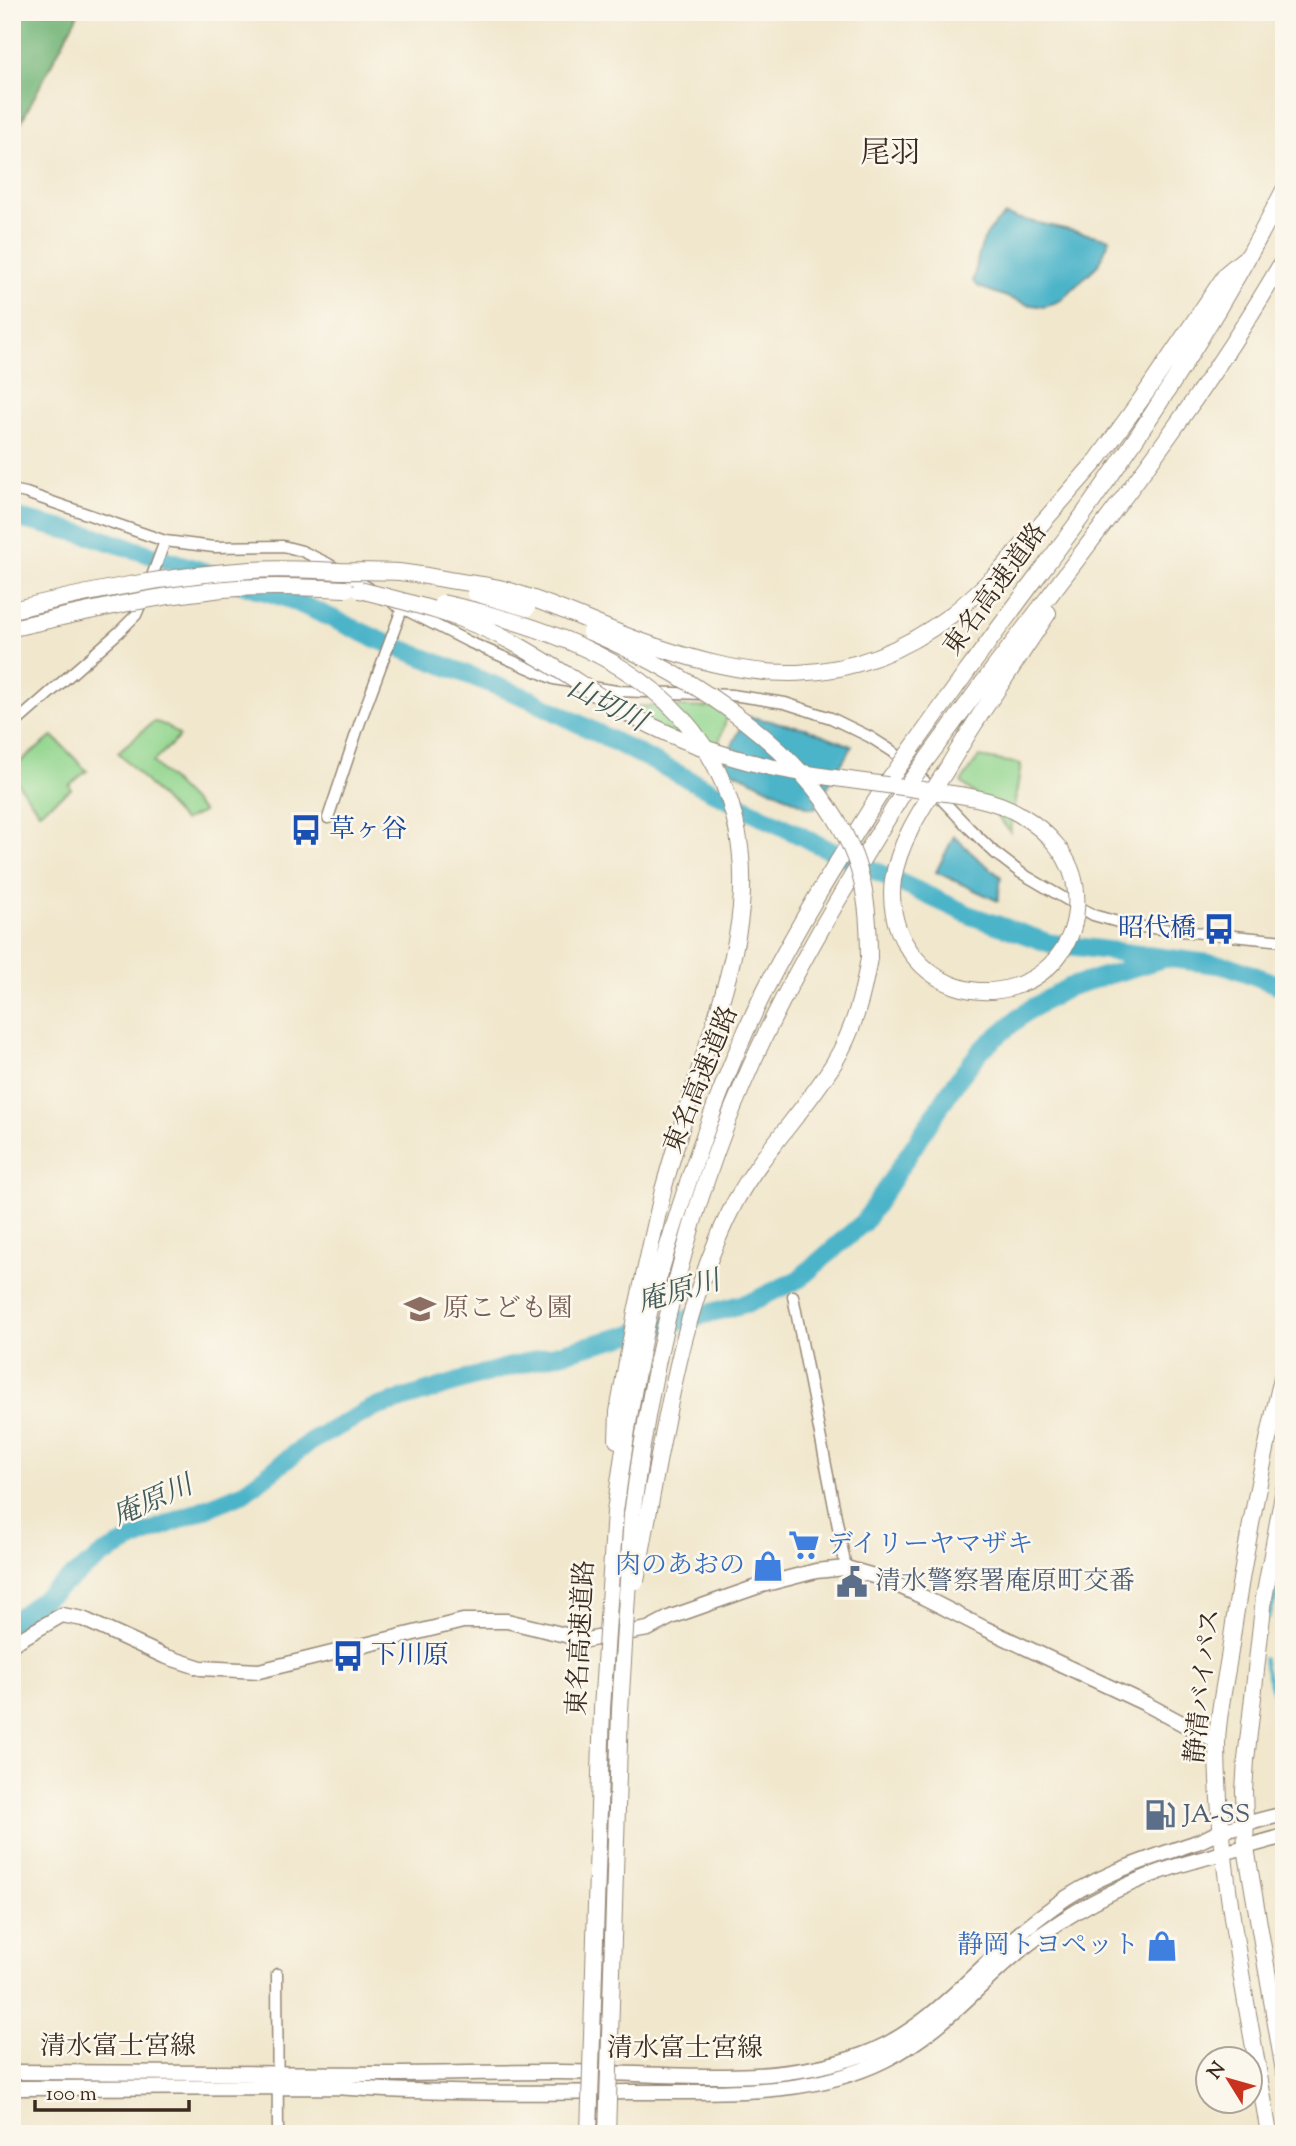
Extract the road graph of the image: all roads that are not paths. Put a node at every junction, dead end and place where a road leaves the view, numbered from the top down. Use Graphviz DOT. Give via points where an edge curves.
graph roads {
  1 [pos="1284,190"];
  2 [pos="1284,259"];
  3 [pos="1152,398"];
  4 [pos="12,490"];
  5 [pos="165,541"];
  6 [pos="310,570"];
  7 [pos="353,589"];
  8 [pos="402,609"];
  9 [pos="12,610"];
  10 [pos="12,628"];
  11 [pos="988,688"];
  12 [pos="12,726"];
  13 [pos="328,818"];
  14 [pos="1284,941"];
  15 [pos="691,1203"];
  16 [pos="793,1296"];
  17 [pos="643,1312"];
  18 [pos="1284,1369"];
  19 [pos="1284,1489"];
  20 [pos="640,1515"];
  21 [pos="846,1567"];
  22 [pos="12,1644"];
  23 [pos="1217,1742"];
  24 [pos="1284,1814"];
  25 [pos="1246,1824"];
  26 [pos="1222,1831"];
  27 [pos="1284,1836"];
  28 [pos="1246,1848"];
  29 [pos="1223,1853"];
  30 [pos="277,1974"];
  31 [pos="278,2071"];
  32 [pos="1284,2071"];
  33 [pos="12,2072"];
  34 [pos="12,2088"];
  35 [pos="277,2088"];
  36 [pos="278,2134"];
  37 [pos="589,2134"];
  38 [pos="607,2134"];
  39 [pos="1269,2134"];
  1 -- 3 [label="highway, 東名高速道路" via="1252,253"];
  2 -- 11 [label="highway, 東名高速道路" via="1182,417"];
  3 -- 6 [label="highway, bridge" via="1002,569 950,615 889,652 826,671 778,673 689,658 502,589 399,572"];
  3 -- 15 [label="highway, 東名高速道路, bridge" via="1083,514 895,772 796,933 765,989 713,1111"];
  4 -- 5 [label="street"];
  5 -- 8 [label="street" via="214,547 283,546 302,551"];
  5 -- 12 [label="street" via="136,614"];
  6 -- 9 [label="highway, bridge" via="159,579"];
  6 -- 20 [label="highway, bridge" via="396,577 470,592 602,637 680,678 760,734 794,764 832,811 849,842 865,893 869,958 864,994 824,1079 759,1163 709,1261"];
  7 -- 10 [label="highway, bridge" via="209,590"];
  7 -- 11 [label="highway, bridge" via="420,605 488,629 621,709 694,744 768,766 926,790 938,792 950,794 998,804 1037,825 1061,850 1075,887 1069,939 1046,969 1031,979 996,991 973,991 937,978 913,956 901,937 892,905 893,880 919,814 927,801 934,790 960,746 980,714"];
  7 -- 17 [label="highway, bridge" via="494,616 594,652 641,680 677,711 717,768 738,835 737,935 663,1191"];
  8 -- 13 [label="street"];
  8 -- 14 [label="street" via="554,679 617,691 732,695 785,703 831,718 892,751 995,852 1021,873 1093,915 1132,926"];
  11 -- 15 [label="highway, 東名高速道路, bridge" via="910,782 807,952"];
  15 -- 17 [label="highway, 東名高速道路"];
  15 -- 20 [label="highway, 東名高速道路" via="639,1459"];
  16 -- 21 [label="street"];
  17 -- 37 [label="highway, 東名高速道路, bridge" via="619,1462 602,1709"];
  18 -- 23 [label="highway, 静清バイパス" via="1255,1496"];
  19 -- 25 [label="highway, 静清バイパス" via="1264,1598 1245,1760"];
  20 -- 38 [label="highway, 東名高速道路, bridge" via="622,1663"];
  21 -- 22 [label="main road" via="762,1585 648,1629 586,1640 507,1621 463,1621 260,1671 201,1668 83,1619 62,1615"];
  21 -- 23 [label="main road" via="904,1588"];
  23 -- 26 [label="highway, 静清バイパス"];
  24 -- 25 [label="main road, 清水富士宮線"];
  25 -- 26 [label="main road, 清水富士宮線"];
  25 -- 28 [label="highway, 静清バイパス"];
  26 -- 29 [label="highway, 静清バイパス"];
  26 -- 31 [label="main road, 清水富士宮線" via="1121,1868 1078,1891 1020,1932 919,2024 883,2046 838,2063 797,2072 700,2076"];
  27 -- 28 [label="main road, 清水富士宮線"];
  28 -- 29 [label="main road, 清水富士宮線"];
  28 -- 32 [label="highway, 静清バイパス"];
  29 -- 35 [label="main road, 清水富士宮線" via="1102,1897 1044,1932 911,2046 883,2062 830,2080 744,2092"];
  29 -- 39 [label="highway, 静清バイパス"];
  30 -- 31 [label="street"];
  31 -- 33 [label="main road, 清水富士宮線"];
  31 -- 35 [label="street"];
  34 -- 35 [label="main road, 清水富士宮線"];
  35 -- 36 [label="street"];
}
